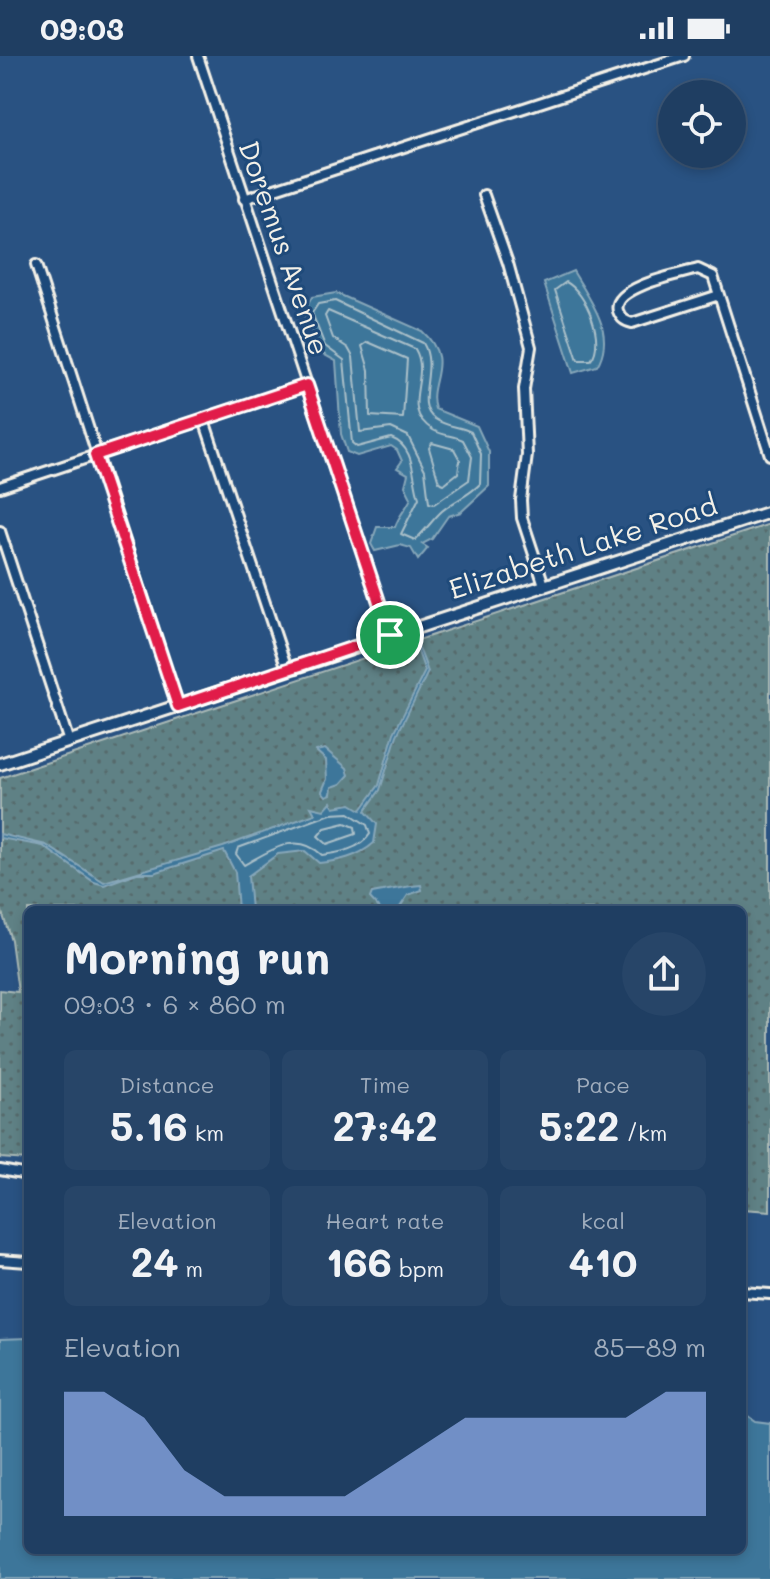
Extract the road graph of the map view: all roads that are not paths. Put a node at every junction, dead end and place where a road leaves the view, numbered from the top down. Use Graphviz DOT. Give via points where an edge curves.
graph roads {
  1 [pos="198,56"];
  2 [pos="684,56"];
  3 [pos="484,195"];
  4 [pos="244,199"];
  5 [pos="36,265"];
  6 [pos="719,295"];
  7 [pos="307,385"];
  8 [pos="204,420"];
  9 [pos="95,455"];
  10 [pos="770,455"];
  11 [pos="0,487"];
  12 [pos="770,512"];
  13 [pos="0,531"];
  14 [pos="544,585"];
  15 [pos="390,635"];
  16 [pos="287,669"];
  17 [pos="178,706"];
  18 [pos="69,742"];
  19 [pos="0,764"];
  20 [pos="0,1170"];
  21 [pos="24,1174"];
  22 [pos="0,1260"];
  23 [pos="24,1262"];
  24 [pos="746,1292"];
  25 [pos="770,1294"];
  1 -- 4 [label="street, Doremus Avenue"];
  2 -- 4 [label="street"];
  3 -- 14 [label="street" via="531,347 524,389 527,455 521,500"];
  4 -- 7 [label="street, Doremus Avenue"];
  5 -- 9 [label="street"];
  6 -- 6 [label="street" via="713,276 698,269 625,292 617,304 621,317 632,323"];
  6 -- 10 [label="street"];
  7 -- 8 [label="street"];
  7 -- 15 [label="street, Doremus Avenue"];
  8 -- 9 [label="street"];
  8 -- 16 [label="street"];
  9 -- 11 [label="street"];
  9 -- 17 [label="street"];
  12 -- 14 [label="main road, Elizabeth Lake Road"];
  13 -- 18 [label="street"];
  14 -- 15 [label="main road, Elizabeth Lake Road"];
  15 -- 16 [label="main road, Elizabeth Lake Road"];
  16 -- 17 [label="main road, Elizabeth Lake Road"];
  17 -- 18 [label="main road, Elizabeth Lake Road"];
  18 -- 19 [label="main road, Elizabeth Lake Road"];
  20 -- 21 [label="street"];
  22 -- 23 [label="street"];
  24 -- 25 [label="street"];
}
